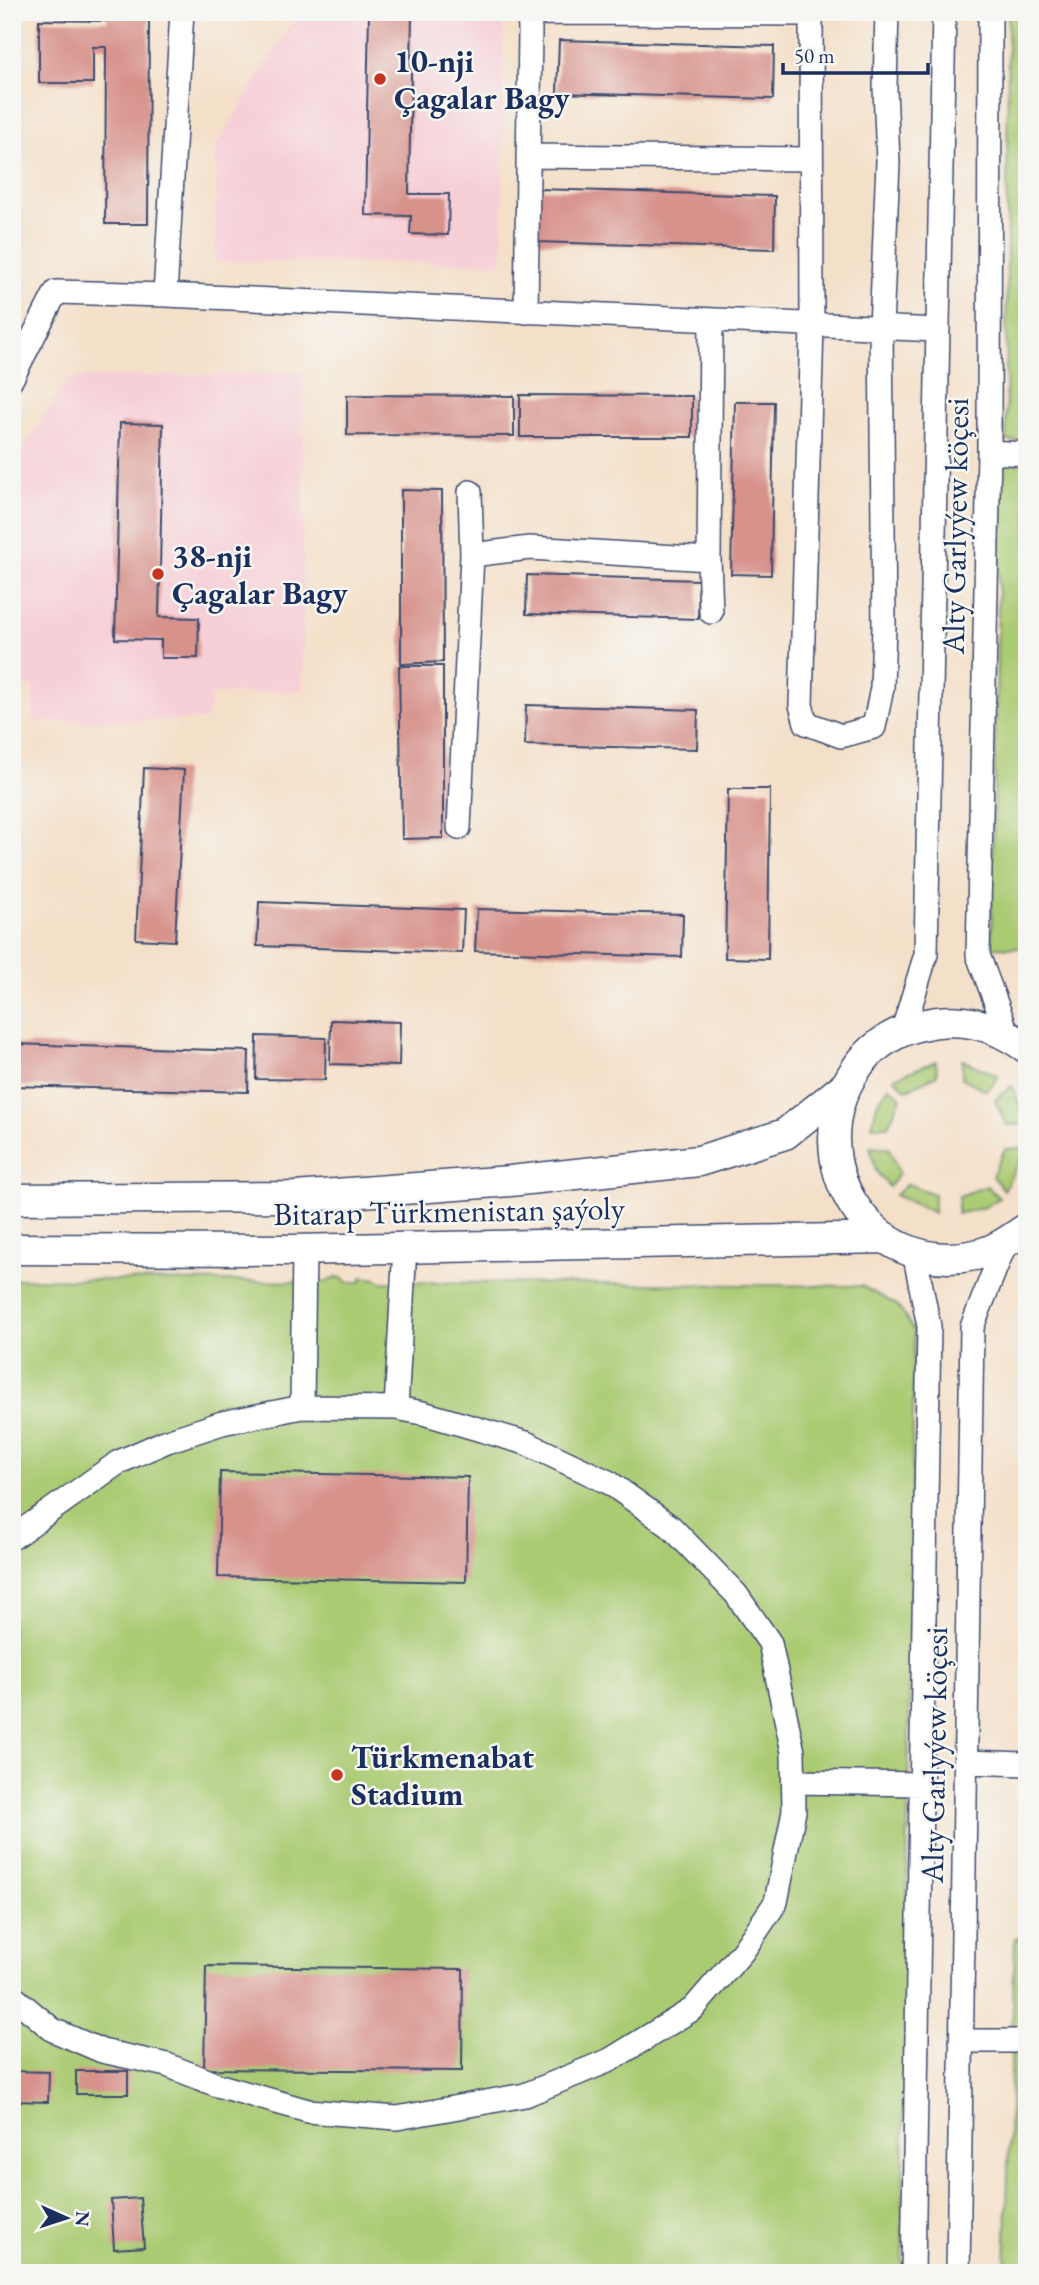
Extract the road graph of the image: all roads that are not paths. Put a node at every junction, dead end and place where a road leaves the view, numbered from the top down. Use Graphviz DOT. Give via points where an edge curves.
graph roads {
  1 [pos="182,12"];
  2 [pos="887,12"];
  3 [pos="944,12"];
  4 [pos="990,12"];
  5 [pos="529,13"];
  6 [pos="712,13"];
  7 [pos="811,13"];
  8 [pos="528,156"];
  9 [pos="811,159"];
  10 [pos="165,295"];
  11 [pos="526,312"];
  12 [pos="711,321"];
  13 [pos="812,326"];
  14 [pos="881,329"];
  15 [pos="938,331"];
  16 [pos="12,378"];
  17 [pos="989,452"];
  18 [pos="1027,454"];
  19 [pos="470,492"];
  20 [pos="472,555"];
  21 [pos="709,559"];
  22 [pos="711,612"];
  23 [pos="459,828"];
  24 [pos="903,1030"];
  25 [pos="1017,1042"];
  26 [pos="844,1087"];
  27 [pos="12,1199"];
  28 [pos="1016,1236"];
  29 [pos="886,1238"];
  30 [pos="405,1247"];
  31 [pos="12,1249"];
  32 [pos="304,1250"];
  33 [pos="914,1252"];
  34 [pos="302,1407"];
  35 [pos="396,1408"];
  36 [pos="12,1538"];
  37 [pos="965,1762"];
  38 [pos="1027,1764"];
  39 [pos="794,1782"];
  40 [pos="922,1784"];
  41 [pos="12,1996"];
  42 [pos="961,2041"];
  43 [pos="1027,2041"];
  44 [pos="913,2273"];
  45 [pos="958,2273"];
  1 -- 10 [label="street"];
  2 -- 14 [label="street" via="888,162"];
  3 -- 15 [label="street, Alty Garlyýew köçesi"];
  4 -- 17 [label="street, Alty Garlyýew köçesi"];
  5 -- 6 [label="street"];
  5 -- 8 [label="street"];
  6 -- 7 [label="street"];
  7 -- 9 [label="street"];
  8 -- 9 [label="street"];
  8 -- 11 [label="street"];
  9 -- 13 [label="street"];
  10 -- 11 [label="street"];
  10 -- 16 [label="street" via="56,292"];
  11 -- 12 [label="street"];
  12 -- 13 [label="street"];
  12 -- 21 [label="street"];
  13 -- 14 [label="street"];
  13 -- 14 [label="street" via="800,705 806,723 841,736 874,727 882,688"];
  14 -- 15 [label="street"];
  15 -- 24 [label="street, Alty Garlyýew köçesi" via="926,954"];
  17 -- 18 [label="street"];
  17 -- 25 [label="street, Alty Garlyýew köçesi" via="978,954"];
  19 -- 20 [label="street"];
  20 -- 21 [label="street" via="530,548"];
  20 -- 23 [label="street"];
  21 -- 22 [label="street"];
  24 -- 25 [label="main road" via="938,1021 974,1022"];
  24 -- 26 [label="main road" via="859,1063"];
  26 -- 27 [label="main road, Bitarap Türkmenistan şaýoly" via="785,1134 699,1161 295,1197"];
  26 -- 29 [label="main road" via="834,1119 833,1154 842,1186 860,1215"];
  28 -- 33 [label="main road" via="975,1255 944,1257"];
  28 -- 37 [label="street, Alty Garlyýew köçesi" via="972,1328"];
  29 -- 30 [label="main road, Bitarap Türkmenistan şaýoly"];
  29 -- 33 [label="main road"];
  30 -- 32 [label="main road, Bitarap Türkmenistan şaýoly"];
  30 -- 35 [label="street"];
  31 -- 32 [label="main road, Bitarap Türkmenistan şaýoly"];
  32 -- 34 [label="street"];
  33 -- 40 [label="street, Alty Garlyýew köçesi" via="929,1326"];
  34 -- 35 [label="street"];
  34 -- 36 [label="street" via="222,1423 119,1462"];
  35 -- 39 [label="street" via="526,1443 610,1483 671,1527 736,1594 771,1643 793,1752"];
  37 -- 38 [label="street"];
  37 -- 42 [label="street, Alty Garlyýew köçesi"];
  39 -- 40 [label="street"];
  39 -- 41 [label="street" via="794,1811 776,1902 743,1951 693,2009 610,2060 524,2095 397,2118 308,2111 217,2085 167,2065 102,2051 53,2030"];
  40 -- 44 [label="street, Alty Garlyýew köçesi"];
  42 -- 43 [label="street"];
  42 -- 45 [label="street, Alty Garlyýew köçesi"];
}
